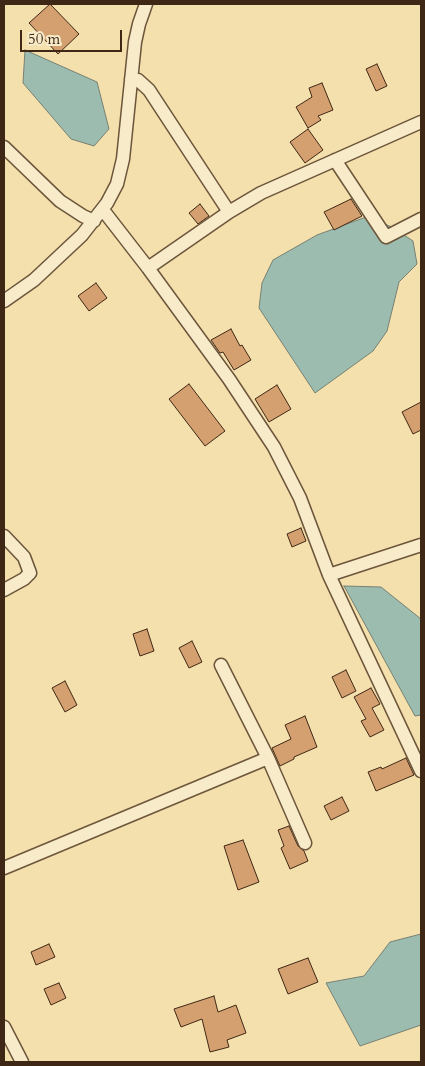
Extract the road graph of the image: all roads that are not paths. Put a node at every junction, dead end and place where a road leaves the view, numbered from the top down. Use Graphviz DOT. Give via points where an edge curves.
graph roads {
  1 [pos="146,4"];
  2 [pos="130,79"];
  3 [pos="421,122"];
  4 [pos="4,147"];
  5 [pos="335,160"];
  6 [pos="102,210"];
  7 [pos="229,212"];
  8 [pos="421,219"];
  9 [pos="94,221"];
  10 [pos="148,268"];
  11 [pos="4,301"];
  12 [pos="4,536"];
  13 [pos="421,545"];
  14 [pos="329,575"];
  15 [pos="4,590"];
  16 [pos="221,665"];
  17 [pos="268,758"];
  18 [pos="421,770"];
  19 [pos="305,843"];
  20 [pos="4,868"];
  21 [pos="4,1027"];
  22 [pos="22,1062"];
  1 -- 2 [label="street" via="135,42"];
  2 -- 6 [label="street" via="121,170"];
  2 -- 7 [label="street" via="138,80 149,90"];
  3 -- 5 [label="street"];
  4 -- 9 [label="street" via="60,201"];
  5 -- 7 [label="street" via="262,193"];
  5 -- 8 [label="street" via="386,237"];
  6 -- 9 [label="street"];
  6 -- 10 [label="street"];
  7 -- 10 [label="street"];
  9 -- 11 [label="street" via="41,274"];
  10 -- 14 [label="street" via="274,447 300,498"];
  12 -- 15 [label="street" via="24,558 30,573"];
  13 -- 14 [label="street"];
  14 -- 18 [label="street"];
  16 -- 17 [label="street"];
  17 -- 19 [label="street"];
  17 -- 20 [label="street"];
  21 -- 22 [label="street"];
}
